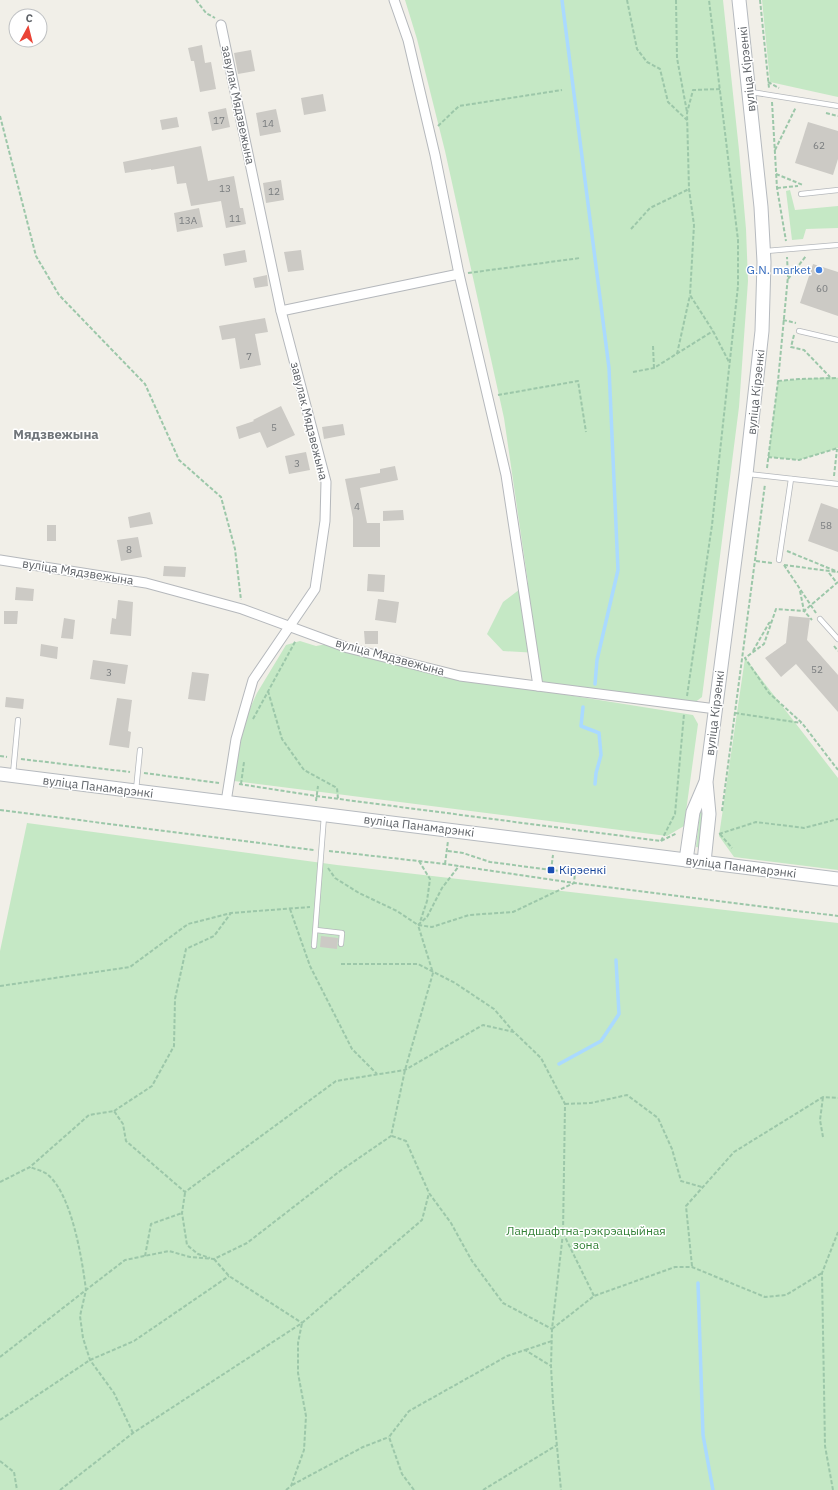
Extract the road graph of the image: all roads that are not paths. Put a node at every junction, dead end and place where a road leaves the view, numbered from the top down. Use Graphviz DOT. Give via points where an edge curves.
graph roads {
  1 [pos="394,0"];
  2 [pos="739,0"];
  3 [pos="221,25"];
  4 [pos="749,92"];
  5 [pos="838,106"];
  6 [pos="838,190"];
  7 [pos="801,194"];
  8 [pos="838,245"];
  9 [pos="764,251"];
  10 [pos="459,274"];
  11 [pos="281,311"];
  12 [pos="799,331"];
  13 [pos="838,340"];
  14 [pos="746,474"];
  15 [pos="791,479"];
  16 [pos="835,484"];
  17 [pos="0,560"];
  18 [pos="779,560"];
  19 [pos="820,619"];
  20 [pos="290,626"];
  21 [pos="838,639"];
  22 [pos="538,686"];
  23 [pos="716,709"];
  24 [pos="18,720"];
  25 [pos="140,750"];
  26 [pos="0,774"];
  27 [pos="13,776"];
  28 [pos="706,782"];
  29 [pos="136,792"];
  30 [pos="226,802"];
  31 [pos="319,815"];
  32 [pos="686,860"];
  33 [pos="704,862"];
  34 [pos="838,880"];
  35 [pos="316,930"];
  36 [pos="341,944"];
  37 [pos="314,946"];
  1 -- 10 [label="street" via="408,40"];
  2 -- 4 [label="street, вуліца Кірэенкі"];
  3 -- 11 [label="street, завулак Мядзвежына"];
  4 -- 5 [label="lane"];
  4 -- 9 [label="street, вуліца Кірэенкі"];
  6 -- 7 [label="lane"];
  8 -- 9 [label="lane"];
  9 -- 14 [label="street, вуліца Кірэенкі" via="762,331"];
  10 -- 11 [label="street"];
  10 -- 22 [label="street" via="506,475"];
  11 -- 20 [label="street, завулак Мядзвежына" via="326,482 325,521 315,589"];
  12 -- 13 [label="lane"];
  14 -- 15 [label="lane"];
  14 -- 23 [label="street, вуліца Кірэенкі"];
  15 -- 16 [label="lane"];
  15 -- 18 [label="lane"];
  17 -- 20 [label="street, вуліца Мядзвежына" via="146,583 242,609"];
  19 -- 21 [label="lane"];
  20 -- 22 [label="street, вуліца Мядзвежына" via="348,648 460,676"];
  20 -- 30 [label="street, завулак Мядзвежына" via="253,680 236,738"];
  22 -- 23 [label="street, вуліца Мядзвежына"];
  23 -- 28 [label="street, вуліца Кірэенкі"];
  24 -- 27 [label="lane"];
  25 -- 29 [label="lane"];
  26 -- 27 [label="street, вуліца Панамарэнкі"];
  27 -- 29 [label="street, вуліца Панамарэнкі"];
  28 -- 32 [label="street, вуліца Кірэенкі" via="693,812"];
  28 -- 33 [label="street, вуліца Кірэенкі" via="709,814"];
  29 -- 30 [label="street, вуліца Панамарэнкі"];
  30 -- 31 [label="street, вуліца Панамарэнкі"];
  31 -- 32 [label="street, вуліца Панамарэнкі"];
  31 -- 35 [label="lane" via="322,851"];
  32 -- 33 [label="street, вуліца Панамарэнкі"];
  33 -- 34 [label="street, вуліца Панамарэнкі"];
  35 -- 36 [label="lane" via="342,933"];
  35 -- 37 [label="lane"];
}
